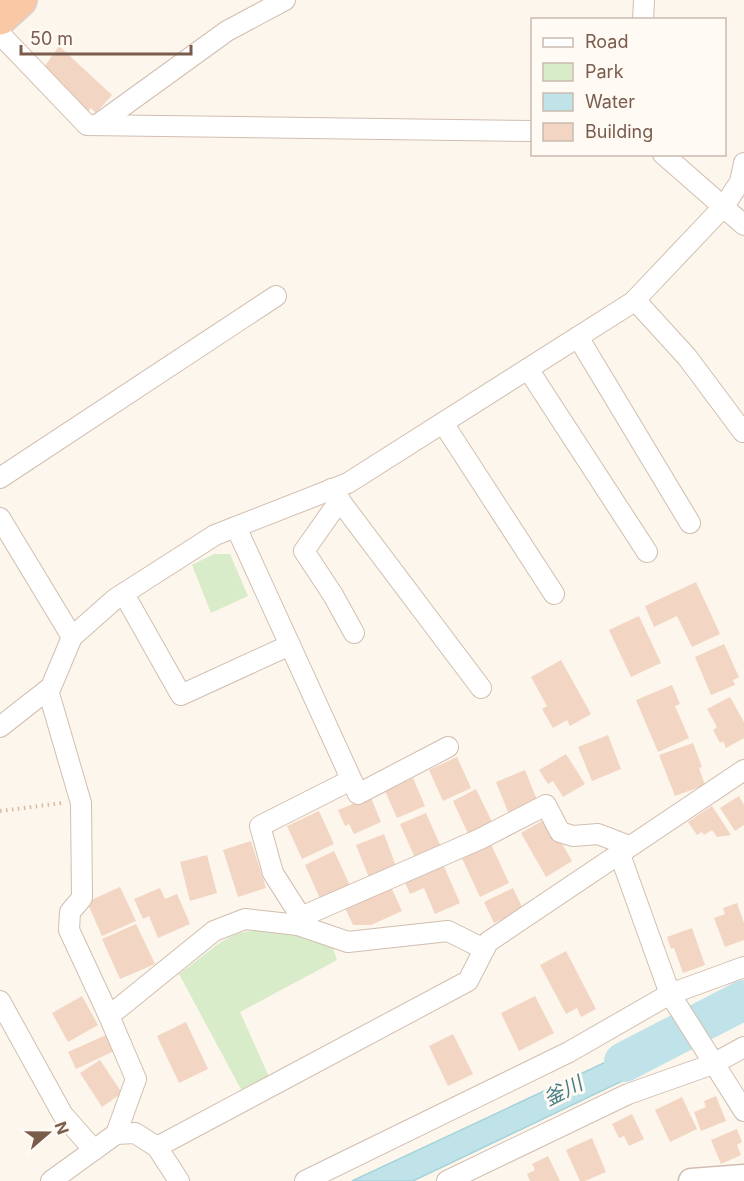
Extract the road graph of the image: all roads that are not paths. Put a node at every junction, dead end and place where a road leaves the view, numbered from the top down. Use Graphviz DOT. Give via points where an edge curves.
graph roads {
  1 [pos="20,0"];
  2 [pos="285,0"];
  3 [pos="644,0"];
  4 [pos="0,18"];
  5 [pos="643,18"];
  6 [pos="0,34"];
  7 [pos="97,125"];
  8 [pos="531,130"];
  9 [pos="665,156"];
  10 [pos="744,163"];
  11 [pos="724,206"];
  12 [pos="744,225"];
  13 [pos="276,296"];
  14 [pos="635,300"];
  15 [pos="578,337"];
  16 [pos="528,369"];
  17 [pos="443,423"];
  18 [pos="743,432"];
  19 [pos="0,478"];
  20 [pos="336,494"];
  21 [pos="0,518"];
  22 [pos="690,523"];
  23 [pos="236,527"];
  24 [pos="647,552"];
  25 [pos="124,594"];
  26 [pos="554,594"];
  27 [pos="354,633"];
  28 [pos="72,637"];
  29 [pos="290,645"];
  30 [pos="481,688"];
  31 [pos="48,690"];
  32 [pos="0,727"];
  33 [pos="448,747"];
  34 [pos="744,770"];
  35 [pos="351,780"];
  36 [pos="624,849"];
  37 [pos="299,921"];
  38 [pos="484,949"];
  39 [pos="744,967"];
  40 [pos="670,994"];
  41 [pos="0,1001"];
  42 [pos="109,1016"];
  43 [pos="744,1047"];
  44 [pos="712,1064"];
  45 [pos="744,1111"];
  46 [pos="116,1134"];
  47 [pos="157,1147"];
  48 [pos="94,1150"];
  49 [pos="728,1179"];
  50 [pos="51,1181"];
  51 [pos="179,1181"];
  52 [pos="305,1181"];
  53 [pos="447,1181"];
  54 [pos="691,1181"];
  1 -- 4 [label="highway"];
  2 -- 7 [label="street" via="227,31"];
  3 -- 5 [label="street"];
  6 -- 7 [label="street" via="87,125"];
  7 -- 8 [label="street"];
  9 -- 11 [label="street"];
  10 -- 11 [label="street" via="740,182"];
  11 -- 12 [label="street"];
  11 -- 14 [label="street"];
  13 -- 19 [label="street"];
  14 -- 15 [label="street"];
  14 -- 18 [label="street" via="687,357"];
  15 -- 16 [label="street"];
  15 -- 22 [label="street"];
  16 -- 17 [label="street"];
  16 -- 24 [label="street"];
  17 -- 20 [label="street"];
  17 -- 26 [label="street"];
  20 -- 23 [label="street"];
  20 -- 27 [label="street" via="304,550"];
  20 -- 30 [label="street"];
  21 -- 28 [label="street"];
  23 -- 25 [label="street" via="215,535"];
  23 -- 29 [label="street"];
  25 -- 28 [label="street"];
  25 -- 29 [label="street" via="181,695"];
  28 -- 31 [label="street"];
  29 -- 35 [label="street"];
  31 -- 32 [label="street"];
  31 -- 42 [label="street" via="80,799 82,898 70,912 69,930"];
  33 -- 35 [label="street" via="358,794"];
  34 -- 36 [label="street"];
  35 -- 37 [label="street" via="260,826 273,873"];
  36 -- 37 [label="street" via="598,834 573,836 560,832 546,805"];
  36 -- 38 [label="street" via="488,942"];
  36 -- 40 [label="street"];
  37 -- 38 [label="street" via="348,942 448,931"];
  37 -- 42 [label="street" via="245,919 214,931"];
  38 -- 47 [label="street" via="468,981"];
  39 -- 40 [label="street"];
  40 -- 44 [label="street"];
  40 -- 52 [label="street" via="569,1052"];
  41 -- 48 [label="street" via="63,1115"];
  42 -- 46 [label="street" via="136,1078"];
  43 -- 44 [label="street"];
  44 -- 45 [label="street"];
  44 -- 53 [label="street" via="628,1094"];
  46 -- 47 [label="street" via="135,1133"];
  46 -- 48 [label="street"];
  47 -- 51 [label="street"];
  48 -- 50 [label="street"];
  49 -- 54 [label="street"];
}
